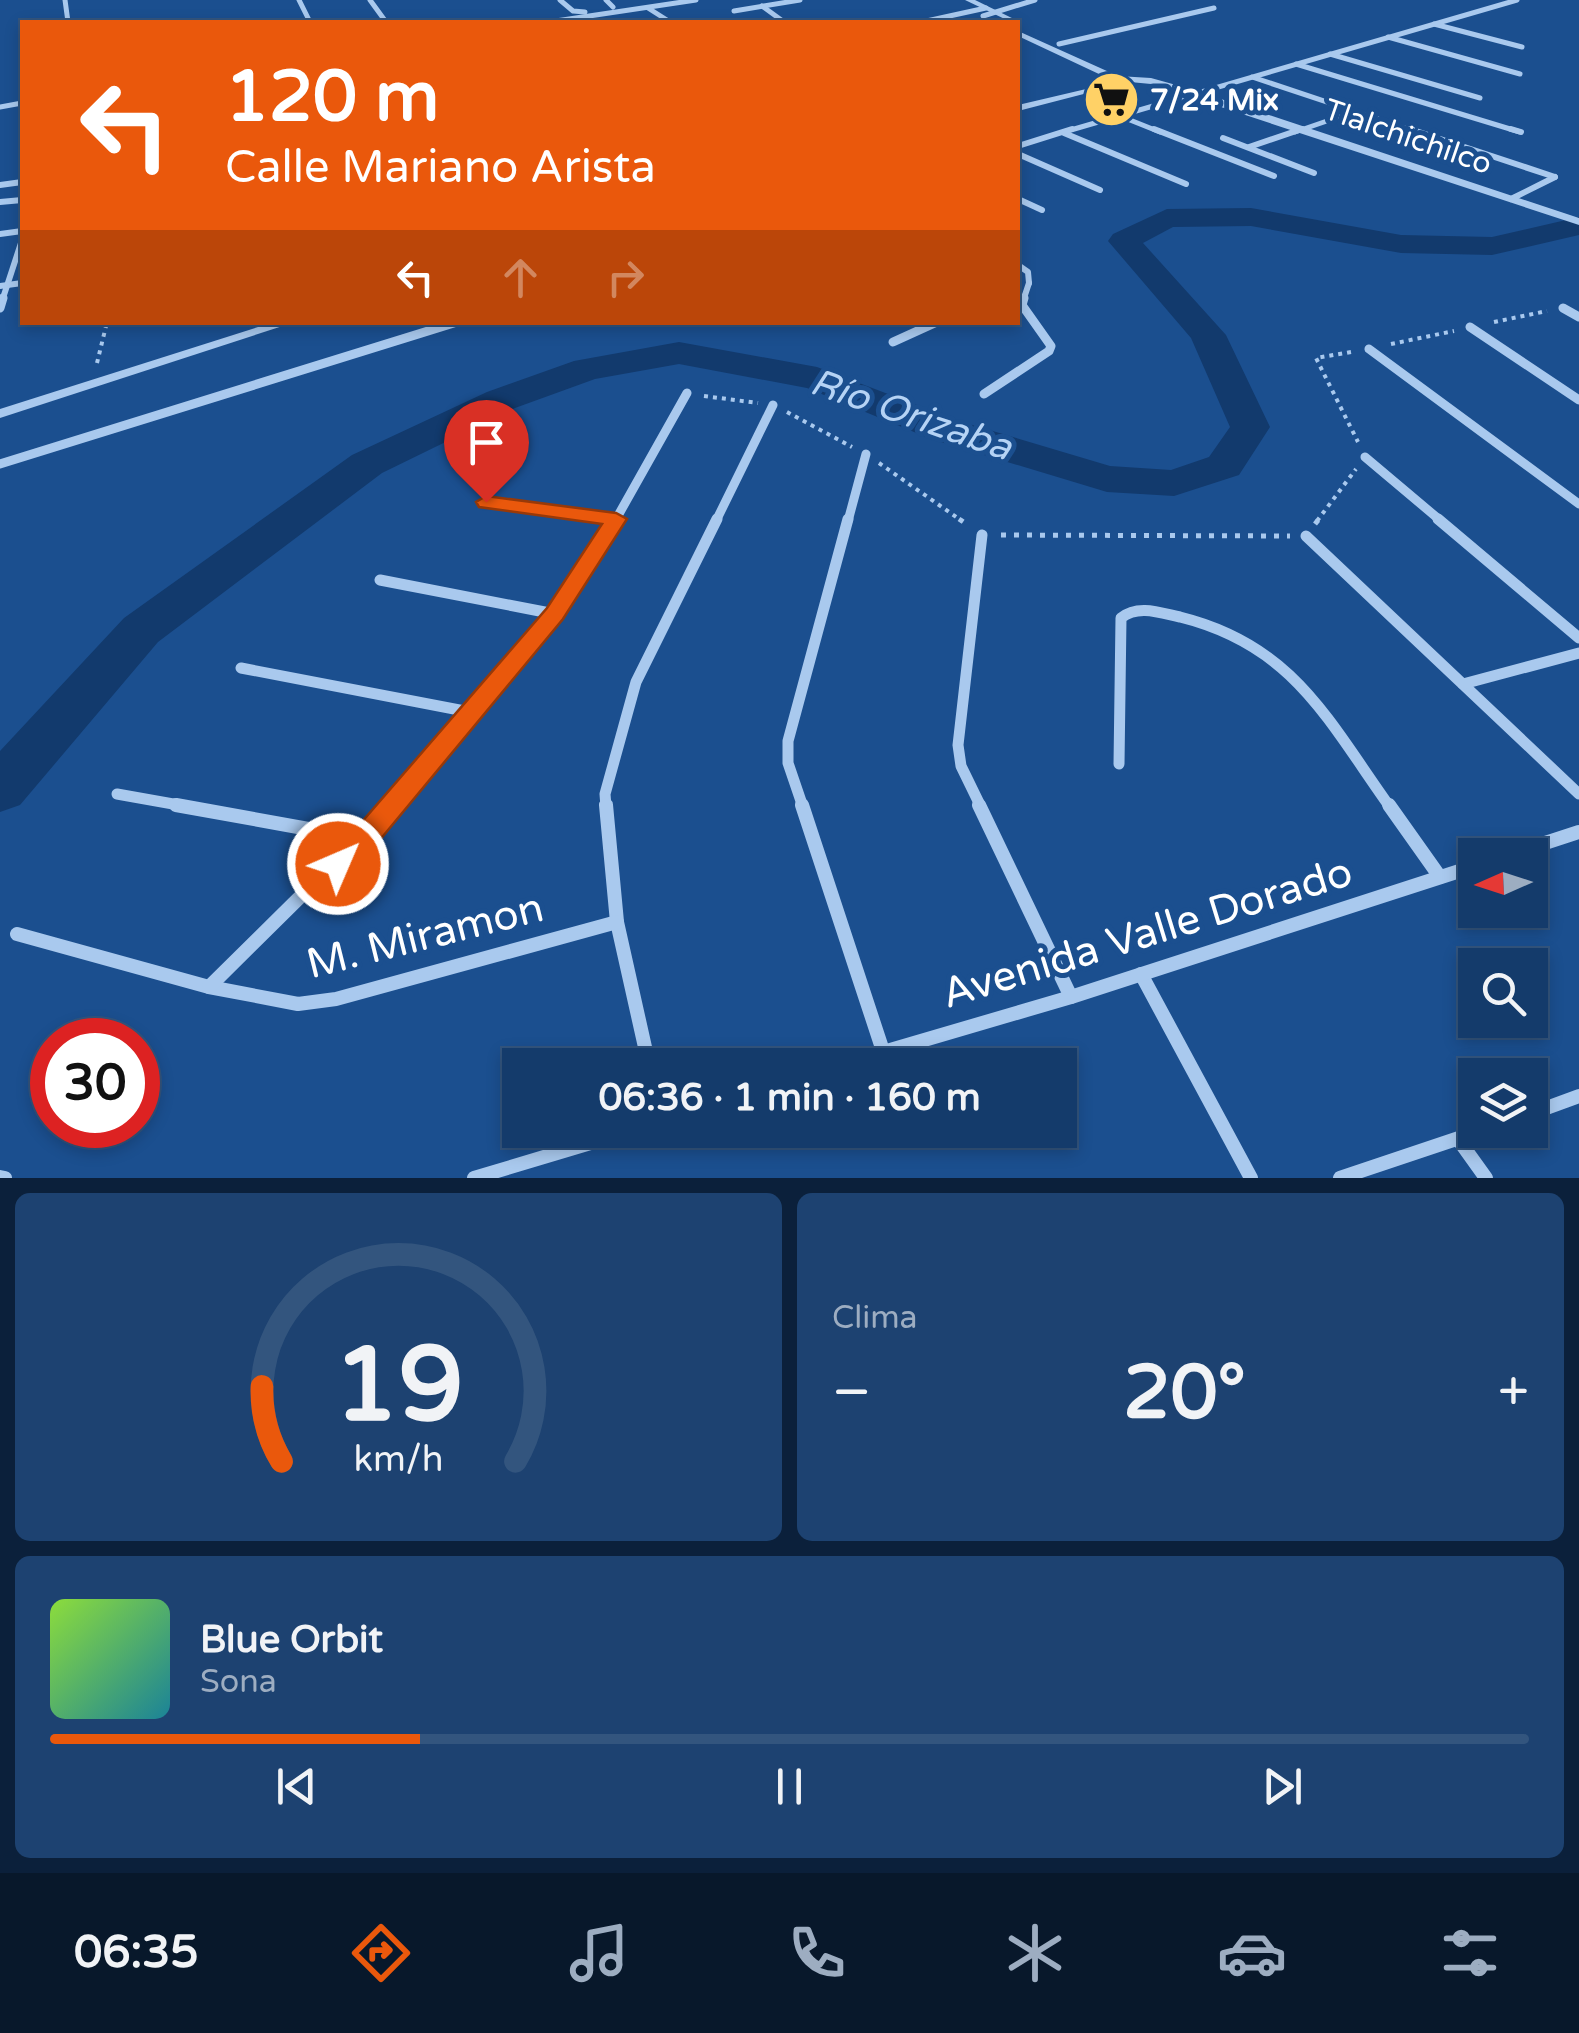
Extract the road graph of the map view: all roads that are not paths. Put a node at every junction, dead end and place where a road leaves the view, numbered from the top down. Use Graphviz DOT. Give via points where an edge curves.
graph roads {
  1 [pos="560,0"];
  2 [pos="606,0"];
  3 [pos="696,0"];
  4 [pos="800,0"];
  5 [pos="1036,0"];
  6 [pos="1518,0"];
  7 [pos="965,3"];
  8 [pos="762,6"];
  9 [pos="647,7"];
  10 [pos="1214,8"];
  11 [pos="734,10"];
  12 [pos="972,11"];
  13 [pos="984,12"];
  14 [pos="582,18"];
  15 [pos="996,18"];
  16 [pos="566,20"];
  17 [pos="586,20"];
  18 [pos="667,20"];
  19 [pos="781,20"];
  20 [pos="931,20"];
  21 [pos="1433,23"];
  22 [pos="1020,25"];
  23 [pos="1020,33"];
  24 [pos="1387,37"];
  25 [pos="1058,44"];
  26 [pos="1522,47"];
  27 [pos="1329,54"];
  28 [pos="1296,64"];
  29 [pos="1520,74"];
  30 [pos="1250,77"];
  31 [pos="1131,81"];
  32 [pos="1191,92"];
  33 [pos="1480,98"];
  34 [pos="1020,108"];
  35 [pos="1354,111"];
  36 [pos="1120,116"];
  37 [pos="1305,129"];
  38 [pos="1063,132"];
  39 [pos="1521,132"];
  40 [pos="1224,138"];
  41 [pos="1020,145"];
  42 [pos="1249,147"];
  43 [pos="1020,155"];
  44 [pos="1314,173"];
  45 [pos="1274,176"];
  46 [pos="1186,184"];
  47 [pos="1100,190"];
  48 [pos="1511,199"];
  49 [pos="1020,200"];
  50 [pos="1042,210"];
  51 [pos="1579,222"];
  52 [pos="20,245"];
  53 [pos="1020,266"];
  54 [pos="1029,282"];
  55 [pos="4,286"];
  56 [pos="1020,287"];
  57 [pos="0,308"];
  58 [pos="1563,308"];
  59 [pos="1579,317"];
  60 [pos="279,325"];
  61 [pos="446,325"];
  62 [pos="930,325"];
  63 [pos="1470,328"];
  64 [pos="893,342"];
  65 [pos="1369,349"];
  66 [pos="686,394"];
  67 [pos="984,394"];
  68 [pos="1579,400"];
  69 [pos="773,405"];
  70 [pos="0,414"];
  71 [pos="866,454"];
  72 [pos="1365,457"];
  73 [pos="0,464"];
  74 [pos="486,502"];
  75 [pos="1579,504"];
  76 [pos="616,519"];
  77 [pos="982,535"];
  78 [pos="1306,536"];
  79 [pos="380,580"];
  80 [pos="555,614"];
  81 [pos="1579,638"];
  82 [pos="1579,653"];
  83 [pos="241,668"];
  84 [pos="1463,684"];
  85 [pos="475,712"];
  86 [pos="1119,764"];
  87 [pos="118,794"];
  88 [pos="1579,794"];
  89 [pos="1579,832"];
  90 [pos="364,839"];
  91 [pos="1548,842"];
  92 [pos="1458,871"];
  93 [pos="1440,877"];
  94 [pos="617,922"];
  95 [pos="17,934"];
  96 [pos="1141,974"];
  97 [pos="208,987"];
  98 [pos="1072,997"];
  99 [pos="644,1048"];
  100 [pos="882,1048"];
  101 [pos="894,1048"];
  102 [pos="1579,1096"];
  103 [pos="1548,1107"];
  104 [pos="1458,1139"];
  105 [pos="574,1148"];
  106 [pos="1464,1148"];
  107 [pos="474,1178"];
  108 [pos="1251,1178"];
  109 [pos="1340,1178"];
  110 [pos="1486,1178"];
  1 -- 2 [label="street" via="579,12 613,7"];
  3 -- 9 [label="street"];
  4 -- 8 [label="street"];
  5 -- 15 [label="street"];
  6 -- 21 [label="street"];
  7 -- 12 [label="street"];
  7 -- 13 [label="street"];
  8 -- 11 [label="street"];
  8 -- 19 [label="street"];
  9 -- 14 [label="street"];
  9 -- 18 [label="street"];
  10 -- 25 [label="street"];
  12 -- 13 [label="street"];
  12 -- 20 [label="street"];
  13 -- 15 [label="street"];
  14 -- 16 [label="street"];
  14 -- 17 [label="street"];
  21 -- 24 [label="street"];
  21 -- 26 [label="street"];
  22 -- 25 [label="street"];
  23 -- 31 [label="street"];
  24 -- 27 [label="street"];
  24 -- 29 [label="street"];
  25 -- 31 [label="street"];
  27 -- 28 [label="street"];
  27 -- 33 [label="street"];
  28 -- 30 [label="street"];
  28 -- 39 [label="street"];
  30 -- 32 [label="street"];
  30 -- 35 [label="street"];
  31 -- 32 [label="street, Tlalchichilco"];
  31 -- 34 [label="street"];
  32 -- 36 [label="street"];
  32 -- 37 [label="street, Tlalchichilco"];
  35 -- 37 [label="street"];
  35 -- 48 [label="street" via="1555,177"];
  36 -- 38 [label="street"];
  36 -- 45 [label="street"];
  37 -- 42 [label="street"];
  37 -- 48 [label="street, Tlalchichilco"];
  38 -- 41 [label="street"];
  38 -- 46 [label="street"];
  40 -- 42 [label="street"];
  42 -- 44 [label="street"];
  43 -- 47 [label="street"];
  48 -- 51 [label="street, Tlalchichilco"];
  49 -- 50 [label="street"];
  52 -- 55 [label="street"];
  53 -- 54 [label="street"];
  54 -- 56 [label="street"];
  54 -- 67 [label="street" via="1022,305 1052,346"];
  55 -- 57 [label="street"];
  58 -- 59 [label="street"];
  60 -- 70 [label="street"];
  61 -- 73 [label="street"];
  62 -- 64 [label="street"];
  63 -- 68 [label="street"];
  65 -- 75 [label="street"];
  66 -- 76 [label="street"];
  69 -- 94 [label="street" via="628,707 605,794"];
  71 -- 100 [label="street" via="788,741 788,763"];
  72 -- 81 [label="street"];
  74 -- 76 [label="street"];
  76 -- 80 [label="street"];
  77 -- 98 [label="street" via="961,766"];
  78 -- 84 [label="street"];
  79 -- 80 [label="street"];
  80 -- 85 [label="street"];
  82 -- 84 [label="street"];
  83 -- 85 [label="street"];
  84 -- 88 [label="street"];
  85 -- 90 [label="street"];
  86 -- 93 [label="street" via="1121,618 1149,610 1203,623 1272,657 1306,689"];
  87 -- 90 [label="street"];
  89 -- 91 [label="street"];
  90 -- 97 [label="street"];
  92 -- 93 [label="street, Avenida Valle Dorado"];
  93 -- 96 [label="street, Avenida Valle Dorado"];
  94 -- 97 [label="street, M. Miramon" via="336,999 298,1004"];
  94 -- 99 [label="street"];
  95 -- 97 [label="street, M. Miramon"];
  96 -- 98 [label="street, Avenida Valle Dorado"];
  96 -- 108 [label="street"];
  98 -- 101 [label="street, Avenida Valle Dorado"];
  102 -- 103 [label="street"];
  104 -- 109 [label="street"];
  105 -- 107 [label="street"];
  106 -- 110 [label="street"];
}
